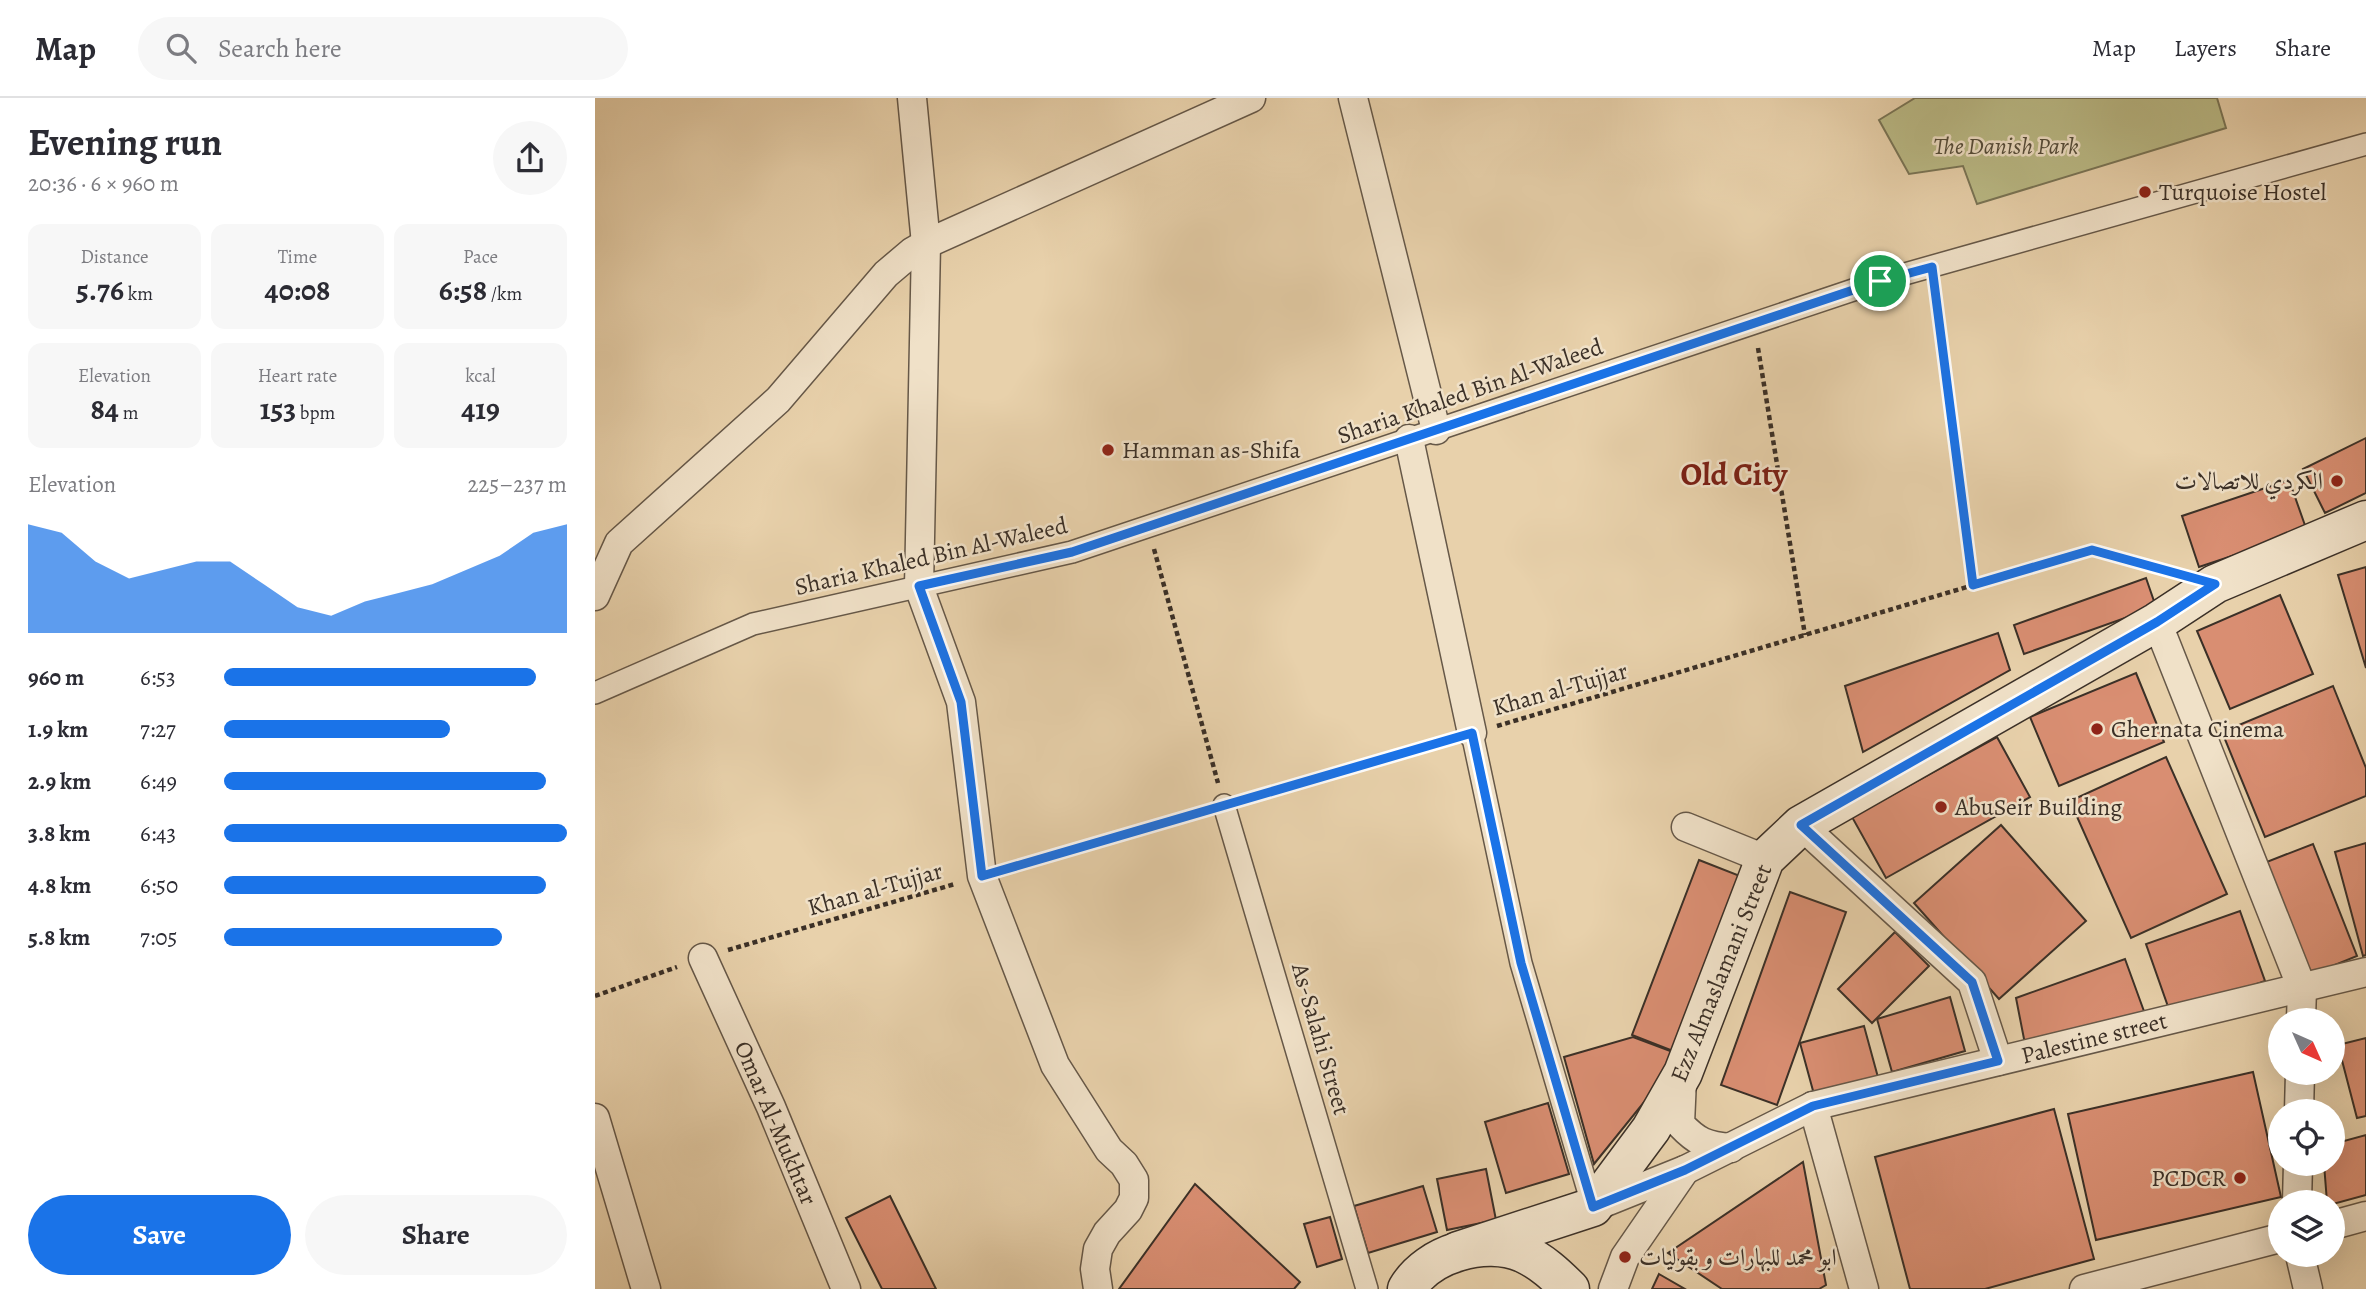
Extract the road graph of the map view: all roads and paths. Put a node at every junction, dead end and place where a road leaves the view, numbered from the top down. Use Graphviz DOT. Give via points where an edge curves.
graph roads {
  1 [pos="912,98"];
  2 [pos="1251,98"];
  3 [pos="1353,98"];
  4 [pos="2366,144"];
  5 [pos="926,244"];
  6 [pos="1932,267"];
  7 [pos="1754,323"];
  8 [pos="1436,430"];
  9 [pos="1409,439"];
  10 [pos="2366,520"];
  11 [pos="1148,527"];
  12 [pos="2215,584"];
  13 [pos="1973,585"];
  14 [pos="919,586"];
  15 [pos="595,596"];
  16 [pos="2157,622"];
  17 [pos="1805,635"];
  18 [pos="595,694"];
  19 [pos="1472,733"];
  20 [pos="1224,804"];
  21 [pos="1801,825"];
  22 [pos="1686,827"];
  23 [pos="1765,859"];
  24 [pos="982,876"];
  25 [pos="703,957"];
  26 [pos="2366,972"];
  27 [pos="2302,988"];
  28 [pos="595,996"];
  29 [pos="2301,1008"];
  30 [pos="1998,1061"];
  31 [pos="1683,1073"];
  32 [pos="1813,1106"];
  33 [pos="595,1118"];
  34 [pos="1731,1147"];
  35 [pos="1685,1170"];
  36 [pos="1593,1207"];
  37 [pos="2366,1216"];
  38 [pos="2345,1222"];
  39 [pos="2268,1241"];
  40 [pos="2303,1267"];
  41 [pos="1433,1268"];
  42 [pos="2096,1288"];
  43 [pos="646,1289"];
  44 [pos="846,1289"];
  45 [pos="1098,1289"];
  46 [pos="1367,1289"];
  47 [pos="1392,1289"];
  48 [pos="1570,1289"];
  49 [pos="1613,1289"];
  50 [pos="1864,1289"];
  51 [pos="2308,1289"];
  1 -- 5 [label="street"];
  2 -- 5 [label="street"];
  3 -- 8 [label="street"];
  4 -- 6 [label="street, Sharia Khaled Bin Al-Waleed"];
  5 -- 14 [label="street"];
  5 -- 15 [label="street" via="895,264 778,400 619,543"];
  6 -- 7 [label="street, Sharia Khaled Bin Al-Waleed"];
  6 -- 13 [label="path"];
  7 -- 8 [label="street, Sharia Khaled Bin Al-Waleed"];
  7 -- 17 [label="path"];
  8 -- 9 [label="street, Sharia Khaled Bin Al-Waleed"];
  9 -- 11 [label="street, Sharia Khaled Bin Al-Waleed"];
  9 -- 19 [label="street"];
  10 -- 12 [label="main road, Ezz Almaslamani Street"];
  11 -- 14 [label="street, Sharia Khaled Bin Al-Waleed" via="1072,552"];
  11 -- 20 [label="path"];
  12 -- 13 [label="path, Khan al-Tujjar" via="2092,550"];
  12 -- 16 [label="main road, Ezz Almaslamani Street"];
  13 -- 17 [label="path, Khan al-Tujjar"];
  14 -- 18 [label="street, Sharia Khaled Bin Al-Waleed" via="753,625"];
  14 -- 24 [label="street" via="961,702"];
  16 -- 21 [label="main road, Ezz Almaslamani Street"];
  16 -- 27 [label="street"];
  17 -- 19 [label="path, Khan al-Tujjar"];
  19 -- 20 [label="path, Khan al-Tujjar"];
  19 -- 36 [label="street" via="1521,963"];
  20 -- 24 [label="path, Khan al-Tujjar"];
  20 -- 46 [label="street, As-Salahi Street"];
  21 -- 23 [label="main road, Ezz Almaslamani Street"];
  21 -- 30 [label="street" via="1972,982"];
  22 -- 23 [label="street"];
  23 -- 31 [label="main road, Ezz Almaslamani Street"];
  24 -- 25 [label="path, Khan al-Tujjar"];
  24 -- 45 [label="street" via="1055,1065 1109,1150 1134,1180 1134,1198 1128,1210 1098,1249"];
  25 -- 28 [label="path, Khan al-Tujjar"];
  25 -- 44 [label="street, Omar Al-Mukhtar"];
  26 -- 27 [label="street, Palestine street"];
  27 -- 29 [label="street"];
  27 -- 30 [label="street, Palestine street"];
  30 -- 32 [label="street, Palestine street"];
  31 -- 34 [label="street" via="1680,1124 1693,1138 1711,1146"];
  31 -- 36 [label="main road, Ezz Almaslamani Street" via="1651,1129"];
  32 -- 34 [label="street, Palestine street"];
  32 -- 50 [label="street"];
  33 -- 43 [label="street"];
  34 -- 35 [label="street, Palestine street"];
  35 -- 36 [label="street, Palestine street"];
  35 -- 49 [label="street" via="1625,1257"];
  36 -- 41 [label="main road"];
  37 -- 38 [label="street"];
  39 -- 42 [label="street"];
  40 -- 51 [label="street"];
  41 -- 47 [label="street"];
  41 -- 48 [label="main road" via="1489,1247 1521,1252 1548,1267"];
}
